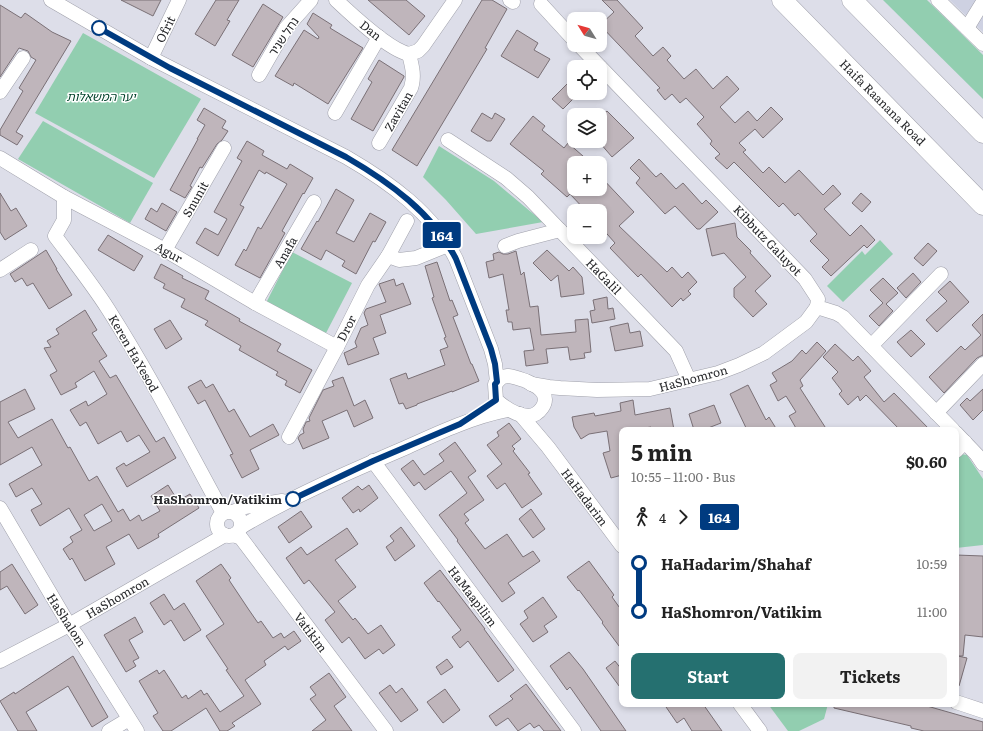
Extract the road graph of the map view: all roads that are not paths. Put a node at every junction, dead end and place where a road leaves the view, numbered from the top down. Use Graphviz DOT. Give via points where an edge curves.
graph roads {
  1 [pos="51,0"];
  2 [pos="179,0"];
  3 [pos="311,0"];
  4 [pos="336,0"];
  5 [pos="455,0"];
  6 [pos="782,0"];
  7 [pos="852,0"];
  8 [pos="938,0"];
  9 [pos="983,2"];
  10 [pos="540,4"];
  11 [pos="967,28"];
  12 [pos="567,33"];
  13 [pos="379,37"];
  14 [pos="983,44"];
  15 [pos="586,52"];
  16 [pos="409,54"];
  17 [pos="23,58"];
  18 [pos="151,58"];
  19 [pos="258,75"];
  20 [pos="0,92"];
  21 [pos="335,113"];
  22 [pos="983,133"];
  23 [pos="448,140"];
  24 [pos="379,143"];
  25 [pos="224,148"];
  26 [pos="0,158"];
  27 [pos="64,197"];
  28 [pos="314,202"];
  29 [pos="983,205"];
  30 [pos="407,221"];
  31 [pos="560,230"];
  32 [pos="448,245"];
  33 [pos="505,246"];
  34 [pos="31,250"];
  35 [pos="166,250"];
  36 [pos="388,256"];
  37 [pos="0,270"];
  38 [pos="941,274"];
  39 [pos="255,302"];
  40 [pos="817,307"];
  41 [pos="871,346"];
  42 [pos="337,347"];
  43 [pos="491,349"];
  44 [pos="983,364"];
  45 [pos="516,377"];
  46 [pos="689,380"];
  47 [pos="497,382"];
  48 [pos="531,384"];
  49 [pos="597,390"];
  50 [pos="496,400"];
  51 [pos="543,407"];
  52 [pos="514,412"];
  53 [pos="936,412"];
  54 [pos="460,424"];
  55 [pos="950,427"];
  56 [pos="289,437"];
  57 [pos="959,442"];
  58 [pos="548,447"];
  59 [pos="373,461"];
  60 [pos="983,464"];
  61 [pos="290,500"];
  62 [pos="0,508"];
  63 [pos="228,512"];
  64 [pos="229,532"];
  65 [pos="619,542"];
  66 [pos="69,625"];
  67 [pos="0,661"];
  68 [pos="959,703"];
  69 [pos="742,707"];
  70 [pos="983,711"];
  71 [pos="128,719"];
  72 [pos="109,731"];
  73 [pos="137,731"];
  74 [pos="386,731"];
  75 [pos="574,731"];
  76 [pos="760,731"];
  1 -- 18 [label="street"];
  2 -- 18 [label="street, Ofrit"];
  3 -- 19 [label="street, נחל שניר" via="286,28"];
  4 -- 13 [label="street, Dan"];
  5 -- 16 [label="street" via="423,46"];
  6 -- 29 [label="highway, Haifa Raanana Road"];
  7 -- 22 [label="highway"];
  8 -- 11 [label="street"];
  9 -- 11 [label="street"];
  10 -- 12 [label="street"];
  11 -- 14 [label="street"];
  13 -- 16 [label="street, Dan" via="402,53"];
  13 -- 21 [label="street"];
  15 -- 40 [label="street, Kibbutz Galuyot" via="805,279 818,299"];
  16 -- 24 [label="street, Zavitan" via="414,80"];
  17 -- 20 [label="street"];
  18 -- 32 [label="street" via="371,171 416,206"];
  23 -- 31 [label="street, HaGalil" via="506,178"];
  25 -- 35 [label="street, Snunit"];
  26 -- 27 [label="street, Agur"];
  27 -- 35 [label="street, Agur"];
  27 -- 63 [label="street, Keren HaYesod" via="64,220 55,236 108,309"];
  28 -- 39 [label="street, Anafa"];
  30 -- 36 [label="street, Dror"];
  31 -- 33 [label="street"];
  31 -- 46 [label="street, HaGalil" via="676,351"];
  32 -- 36 [label="street" via="416,258 399,260"];
  32 -- 43 [label="street" via="456,259"];
  34 -- 37 [label="street"];
  35 -- 39 [label="street, Agur"];
  36 -- 42 [label="street, Dror" via="368,285"];
  38 -- 41 [label="street"];
  39 -- 42 [label="street, Agur"];
  40 -- 41 [label="street" via="843,317"];
  40 -- 46 [label="street, HaShomron" via="806,322 764,353 718,373"];
  41 -- 53 [label="street"];
  42 -- 56 [label="street, Dror"];
  43 -- 45 [label="street"];
  43 -- 47 [label="street"];
  44 -- 53 [label="street"];
  45 -- 47 [label="street" via="502,377"];
  45 -- 48 [label="street"];
  46 -- 49 [label="street, HaShomron" via="650,389"];
  47 -- 50 [label="street"];
  48 -- 49 [label="street, HaShomron"];
  48 -- 51 [label="street" via="543,393"];
  49 -- 51 [label="street, HaShomron" via="557,397"];
  50 -- 52 [label="street"];
  50 -- 54 [label="street, HaShomron"];
  51 -- 52 [label="street" via="530,416"];
  51 -- 58 [label="street, HaHadarim" via="541,427"];
  52 -- 54 [label="street, HaShomron" via="493,413"];
  52 -- 58 [label="street, HaHadarim"];
  53 -- 55 [label="street"];
  54 -- 59 [label="street, HaShomron"];
  57 -- 60 [label="street" via="977,455"];
  58 -- 65 [label="street, HaHadarim"];
  59 -- 61 [label="street, HaShomron"];
  59 -- 75 [label="street, HaMaapilim"];
  61 -- 63 [label="street, HaShomron"];
  61 -- 64 [label="street, HaShomron"];
  62 -- 66 [label="street, HaShalom"];
  63 -- 64 [label="street" via="240,518"];
  63 -- 64 [label="street, HaShomron" via="218,518 216,525"];
  64 -- 66 [label="street, HaShomron"];
  64 -- 74 [label="street, Vatikim" via="241,538"];
  66 -- 67 [label="street, HaShomron"];
  66 -- 71 [label="street, HaShalom"];
  68 -- 70 [label="street"];
  69 -- 76 [label="street"];
  71 -- 72 [label="street"];
  71 -- 73 [label="street, HaShalom"];
}
